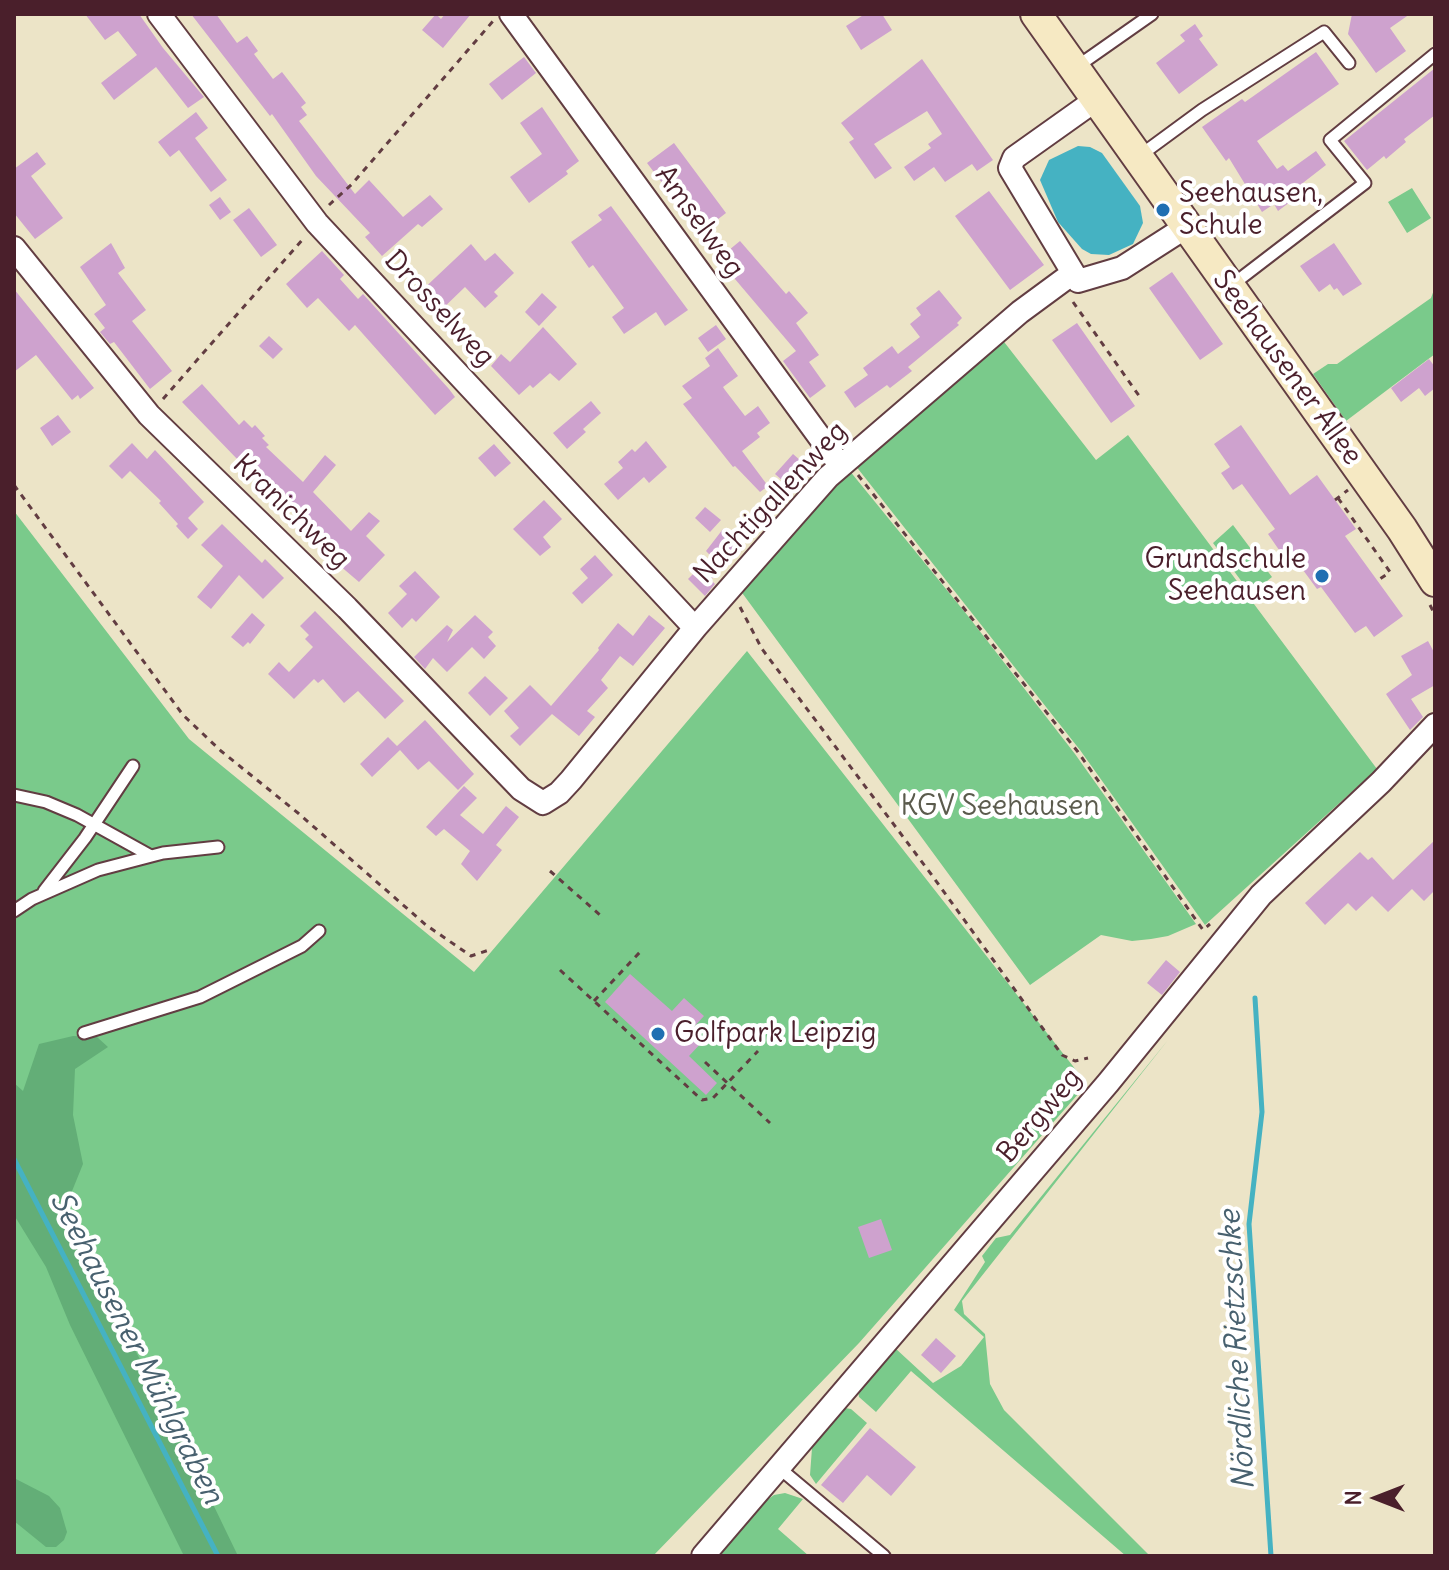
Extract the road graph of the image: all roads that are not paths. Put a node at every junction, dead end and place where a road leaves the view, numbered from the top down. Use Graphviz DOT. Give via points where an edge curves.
graph roads {
  1 [pos="159,14"];
  2 [pos="511,14"];
  3 [pos="1036,14"];
  4 [pos="1152,14"];
  5 [pos="1435,54"];
  6 [pos="1349,63"];
  7 [pos="1075,69"];
  8 [pos="1097,99"];
  9 [pos="1137,157"];
  10 [pos="1186,227"];
  11 [pos="14,248"];
  12 [pos="1067,278"];
  13 [pos="1228,287"];
  14 [pos="843,463"];
  15 [pos="1435,581"];
  16 [pos="695,628"];
  17 [pos="1435,725"];
  18 [pos="133,766"];
  19 [pos="14,795"];
  20 [pos="543,803"];
  21 [pos="94,824"];
  22 [pos="218,847"];
  23 [pos="151,856"];
  24 [pos="41,895"];
  25 [pos="14,911"];
  26 [pos="319,931"];
  27 [pos="84,1033"];
  28 [pos="778,1467"];
  29 [pos="703,1556"];
  30 [pos="884,1556"];
  1 -- 16 [label="street, Drosselweg" via="317,223"];
  2 -- 14 [label="street, Amselweg"];
  3 -- 7 [label="street, Seehausener Allee"];
  4 -- 7 [label="lane"];
  5 -- 13 [label="lane" via="1330,140 1365,183"];
  6 -- 9 [label="lane" via="1324,32"];
  7 -- 8 [label="street, Seehausener Allee"];
  8 -- 9 [label="street, Seehausener Allee"];
  8 -- 12 [label="street" via="1014,158 1010,168"];
  9 -- 10 [label="street, Seehausener Allee"];
  10 -- 12 [label="street" via="1122,268 1078,281"];
  10 -- 13 [label="street, Seehausener Allee"];
  11 -- 20 [label="street, Kranichweg" via="149,415 347,608 521,789"];
  12 -- 14 [label="street, Nachtigallenweg"];
  13 -- 15 [label="street, Seehausener Allee"];
  14 -- 16 [label="street, Nachtigallenweg"];
  16 -- 20 [label="street, Nachtigallenweg" via="571,780"];
  17 -- 28 [label="street, Bergweg" via="1261,895 1108,1083"];
  18 -- 21 [label="lane"];
  19 -- 21 [label="lane" via="46,802"];
  21 -- 23 [label="lane"];
  21 -- 24 [label="lane"];
  22 -- 23 [label="lane"];
  23 -- 24 [label="lane" via="98,870"];
  24 -- 25 [label="lane"];
  26 -- 27 [label="lane" via="302,946 200,997"];
  28 -- 29 [label="street, Bergweg"];
  28 -- 30 [label="lane"];
}
